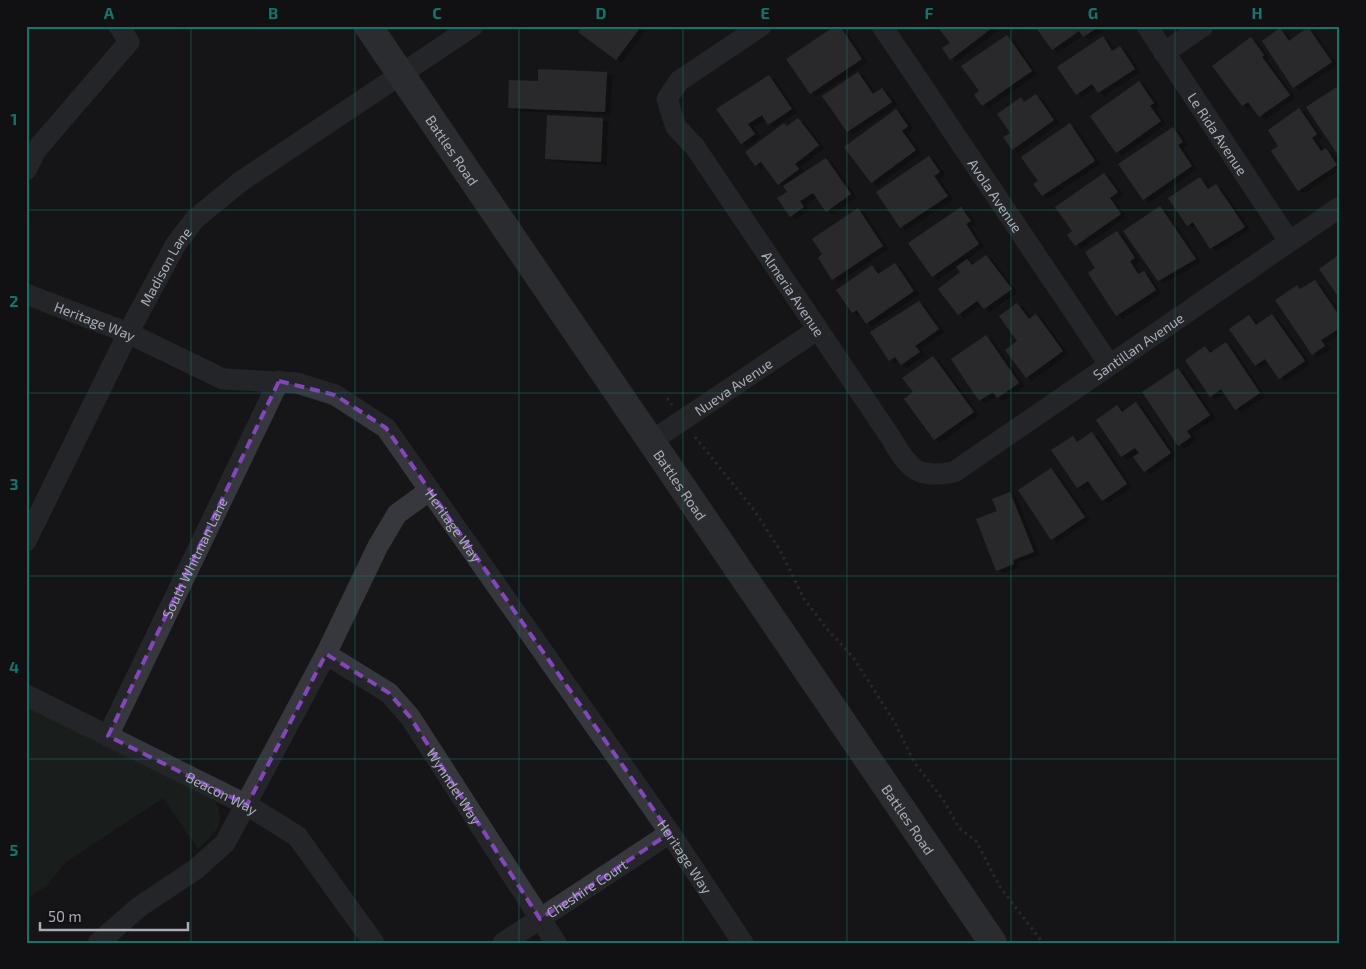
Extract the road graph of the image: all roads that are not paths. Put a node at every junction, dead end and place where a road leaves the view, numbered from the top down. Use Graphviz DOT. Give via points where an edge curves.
graph roads {
  1 [pos="119,26"];
  2 [pos="368,26"];
  3 [pos="473,26"];
  4 [pos="761,26"];
  5 [pos="882,26"];
  6 [pos="1147,26"];
  7 [pos="1203,26"];
  8 [pos="1164,52"];
  9 [pos="400,75"];
  10 [pos="31,144"];
  11 [pos="26,170"];
  12 [pos="1340,207"];
  13 [pos="1289,241"];
  14 [pos="26,294"];
  15 [pos="817,330"];
  16 [pos="128,333"];
  17 [pos="1109,364"];
  18 [pos="279,381"];
  19 [pos="650,442"];
  20 [pos="932,476"];
  21 [pos="430,490"];
  22 [pos="26,541"];
  23 [pos="326,654"];
  24 [pos="26,695"];
  25 [pos="108,736"];
  26 [pos="246,805"];
  27 [pos="670,833"];
  28 [pos="540,919"];
  29 [pos="98,943"];
  30 [pos="374,943"];
  31 [pos="503,943"];
  32 [pos="556,943"];
  33 [pos="743,943"];
  34 [pos="993,943"];
  1 -- 10 [label="street" via="129,42"];
  2 -- 9 [label="street, Battles Road"];
  3 -- 9 [label="street, Madison Lane"];
  4 -- 15 [label="street, Almeria Avenue" via="679,81 667,99 676,127 695,147"];
  5 -- 17 [label="street, Avola Avenue"];
  6 -- 8 [label="street, Le Rida Avenue"];
  7 -- 8 [label="street"];
  8 -- 13 [label="street, Le Rida Avenue"];
  9 -- 16 [label="street, Madison Lane" via="240,182 195,219 176,244"];
  9 -- 19 [label="street, Battles Road"];
  10 -- 11 [label="street"];
  12 -- 13 [label="street, Santillan Avenue"];
  13 -- 17 [label="street, Santillan Avenue"];
  14 -- 16 [label="street, Heritage Way"];
  15 -- 19 [label="street, Nueva Avenue"];
  15 -- 20 [label="street, Almeria Avenue" via="907,465"];
  16 -- 18 [label="street, Heritage Way" via="224,379"];
  16 -- 22 [label="street, Madison Lane"];
  17 -- 20 [label="street, Santillan Avenue" via="954,472"];
  18 -- 21 [label="street, Heritage Way" via="335,394 386,428"];
  18 -- 25 [label="street, South Whitman Lane"];
  19 -- 34 [label="street, Battles Road"];
  21 -- 23 [label="street" via="397,514"];
  21 -- 27 [label="street, Heritage Way"];
  23 -- 26 [label="street"];
  23 -- 28 [label="street, Wynndel Way" via="389,693 410,716"];
  24 -- 25 [label="street, Beacon Way"];
  25 -- 26 [label="street, Beacon Way"];
  26 -- 29 [label="street" via="226,843 196,869 138,907"];
  26 -- 30 [label="street, Beacon Way" via="297,836"];
  27 -- 28 [label="street, Cheshire Court"];
  27 -- 33 [label="street, Heritage Way"];
  28 -- 31 [label="street, Cheshire Court"];
  28 -- 32 [label="street, Wynndel Way"];
}
